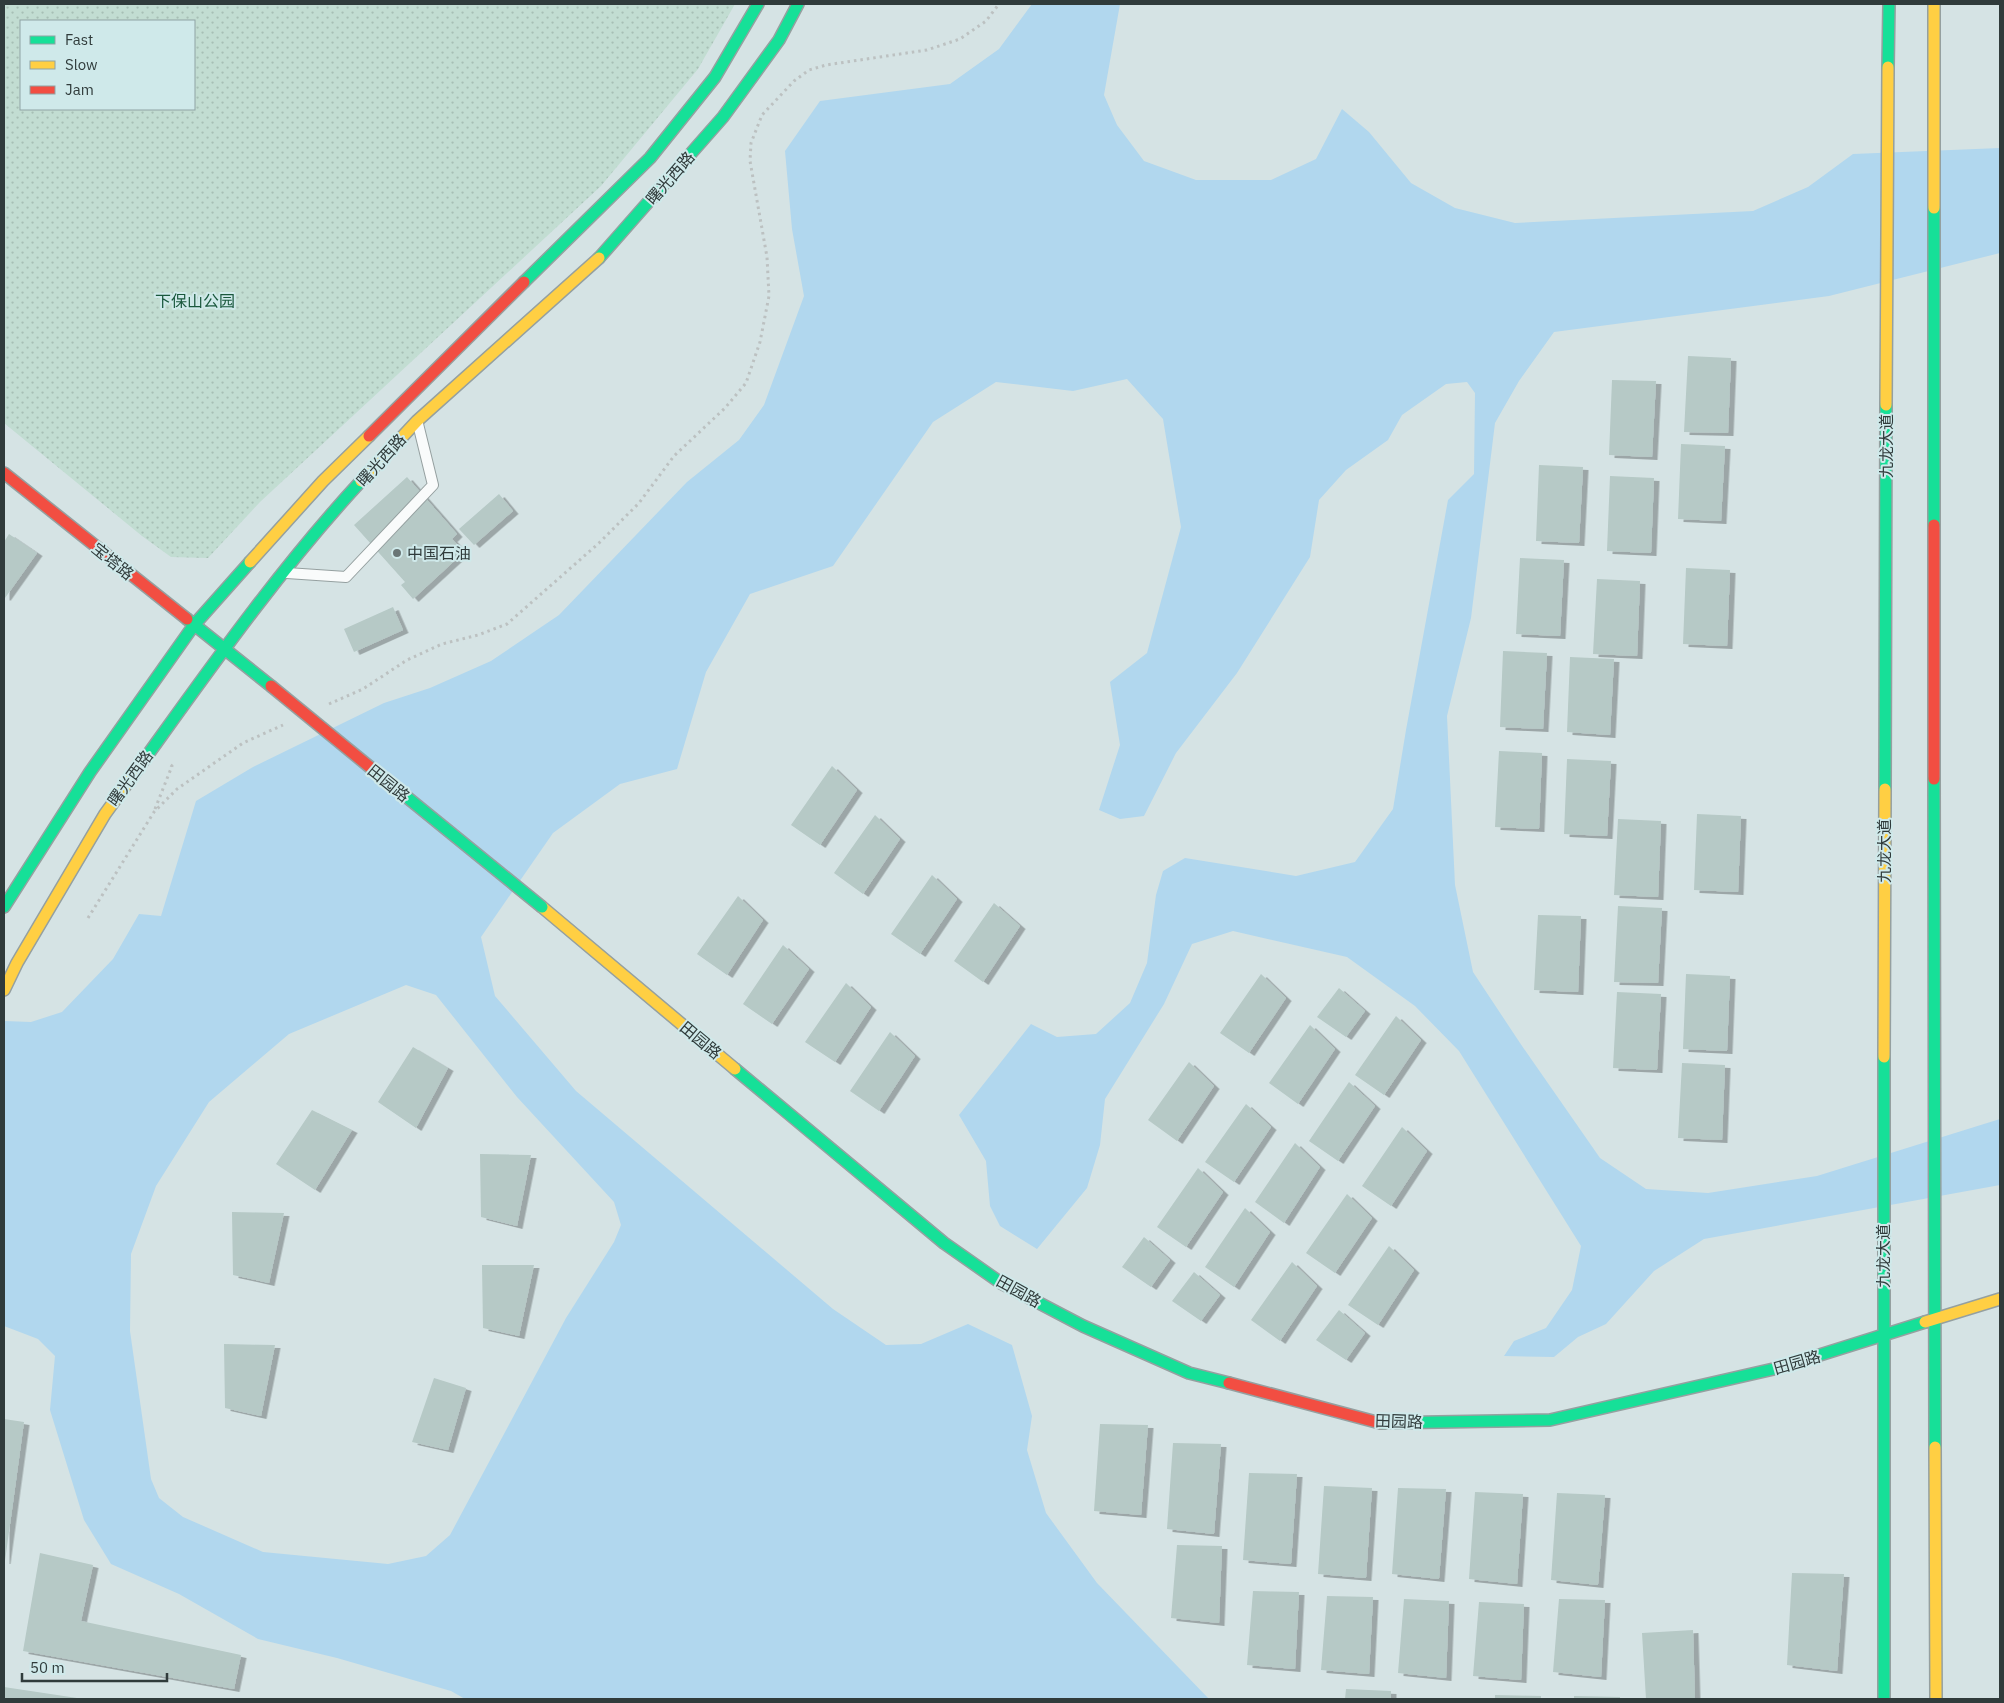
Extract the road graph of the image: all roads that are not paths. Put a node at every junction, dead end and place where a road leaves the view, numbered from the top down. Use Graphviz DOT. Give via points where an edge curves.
graph roads {
  1 [pos="758,4"];
  2 [pos="798,4"];
  3 [pos="1889,4"];
  4 [pos="1934,4"];
  5 [pos="417,421"];
  6 [pos="4,473"];
  7 [pos="284,573"];
  8 [pos="194,625"];
  9 [pos="224,648"];
  10 [pos="4,908"];
  11 [pos="4,990"];
  12 [pos="2000,1298"];
  13 [pos="1934,1320"];
  14 [pos="1883,1336"];
  15 [pos="1884,1699"];
  16 [pos="1936,1699"];
  1 -- 8 [label="main road, 曙光西路" via="715,77 650,158 323,481"];
  2 -- 5 [label="main road, 曙光西路" via="778,40 723,117 608,250"];
  3 -- 14 [label="main road, 九龙大道"];
  4 -- 13 [label="main road"];
  5 -- 7 [label="main road, 曙光西路" via="331,514"];
  5 -- 7 [label="lane" via="433,485 346,577"];
  6 -- 8 [label="main road, 宝塔路"];
  7 -- 9 [label="main road, 曙光西路"];
  8 -- 9 [label="main road, 宝塔路"];
  8 -- 10 [label="main road, 曙光西路" via="90,772"];
  9 -- 11 [label="main road, 曙光西路" via="105,814"];
  9 -- 14 [label="main road, 田园路, bridge" via="542,907 944,1243 1001,1283 1075,1322 1189,1373 1380,1423 1550,1420 1778,1368"];
  12 -- 13 [label="main road, 田园路"];
  13 -- 14 [label="main road, 田园路"];
  13 -- 16 [label="main road"];
  14 -- 15 [label="main road, 九龙大道"];
}
